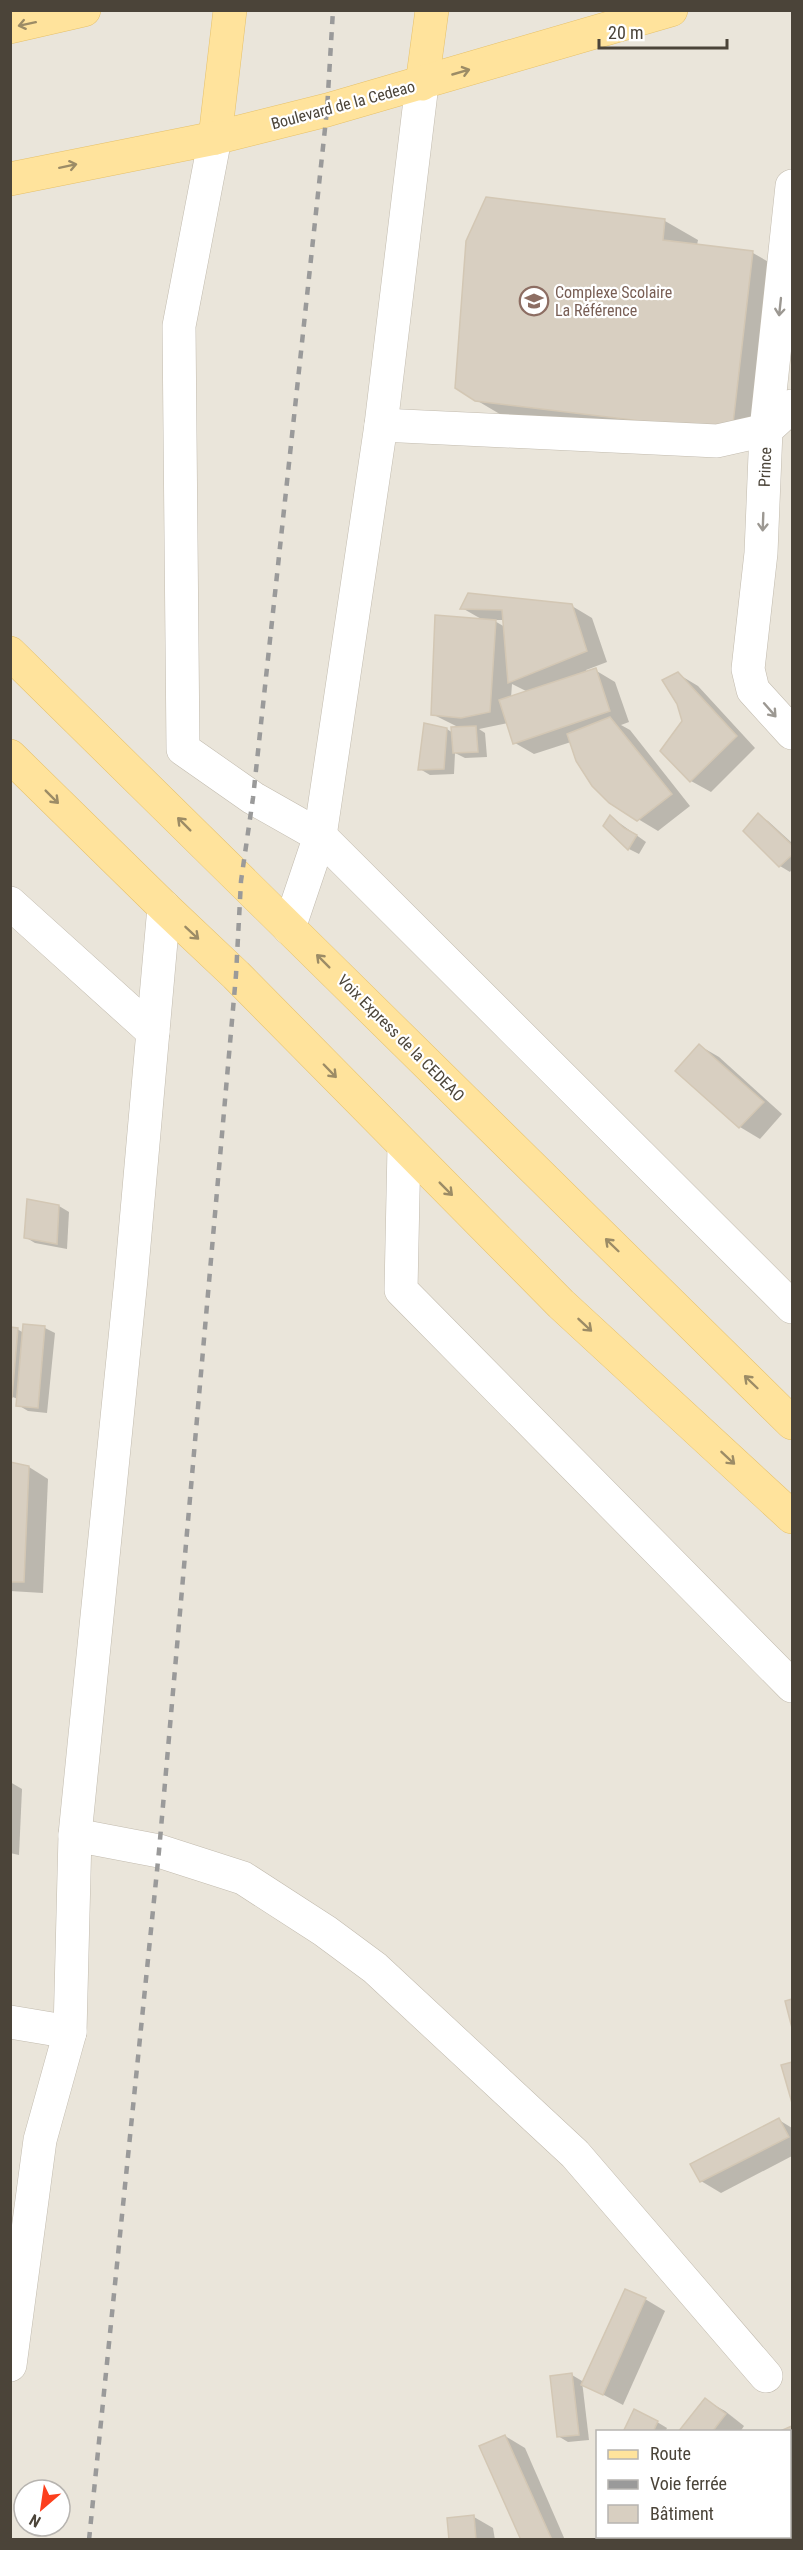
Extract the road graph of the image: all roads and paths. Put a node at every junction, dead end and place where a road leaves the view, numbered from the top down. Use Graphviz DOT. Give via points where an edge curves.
graph roads {
  1 [pos="84,10"];
  2 [pos="230,10"];
  3 [pos="432,10"];
  4 [pos="671,10"];
  5 [pos="10,27"];
  6 [pos="422,84"];
  7 [pos="215,138"];
  8 [pos="10,179"];
  9 [pos="792,186"];
  10 [pos="792,406"];
  11 [pos="381,425"];
  12 [pos="766,430"];
  13 [pos="10,653"];
  14 [pos="792,733"];
  15 [pos="10,756"];
  16 [pos="320,836"];
  17 [pos="10,903"];
  18 [pos="164,907"];
  19 [pos="289,928"];
  20 [pos="153,1032"];
  21 [pos="405,1147"];
  22 [pos="792,1307"];
  23 [pos="792,1423"];
  24 [pos="792,1517"];
  25 [pos="792,1686"];
  26 [pos="75,1835"];
  27 [pos="10,2022"];
  28 [pos="70,2032"];
  29 [pos="10,2365"];
  30 [pos="766,2376"];
  1 -- 5 [label="main road, one-way"];
  2 -- 7 [label="main road"];
  3 -- 6 [label="main road"];
  6 -- 4 [label="main road, Boulevard de la Cedeao, one-way"];
  6 -- 7 [label="main road, Boulevard de la Cedeao"];
  6 -- 11 [label="street"];
  8 -- 7 [label="main road, Boulevard de la Cedeao, one-way"];
  7 -- 16 [label="street" via="179,326 183,748 253,798"];
  9 -- 12 [label="street, Prince, one-way"];
  10 -- 12 [label="street"];
  11 -- 12 [label="street" via="717,441"];
  11 -- 16 [label="street"];
  12 -- 14 [label="street, Prince, one-way" via="762,553 748,669 753,690"];
  19 -- 13 [label="main road, Voix Express de la CEDEAO, one-way"];
  15 -- 18 [label="main road, one-way"];
  16 -- 19 [label="street"];
  16 -- 22 [label="street"];
  17 -- 20 [label="street"];
  18 -- 20 [label="street"];
  18 -- 21 [label="main road, one-way" via="237,975"];
  23 -- 19 [label="main road, Voix Express de la CEDEAO, one-way"];
  20 -- 26 [label="street"];
  21 -- 24 [label="main road, one-way" via="561,1304"];
  21 -- 25 [label="street" via="401,1290"];
  26 -- 28 [label="street"];
  26 -- 30 [label="street" via="159,1851 243,1878 375,1968 575,2154"];
  27 -- 28 [label="street"];
  28 -- 29 [label="street" via="40,2140"];
}
